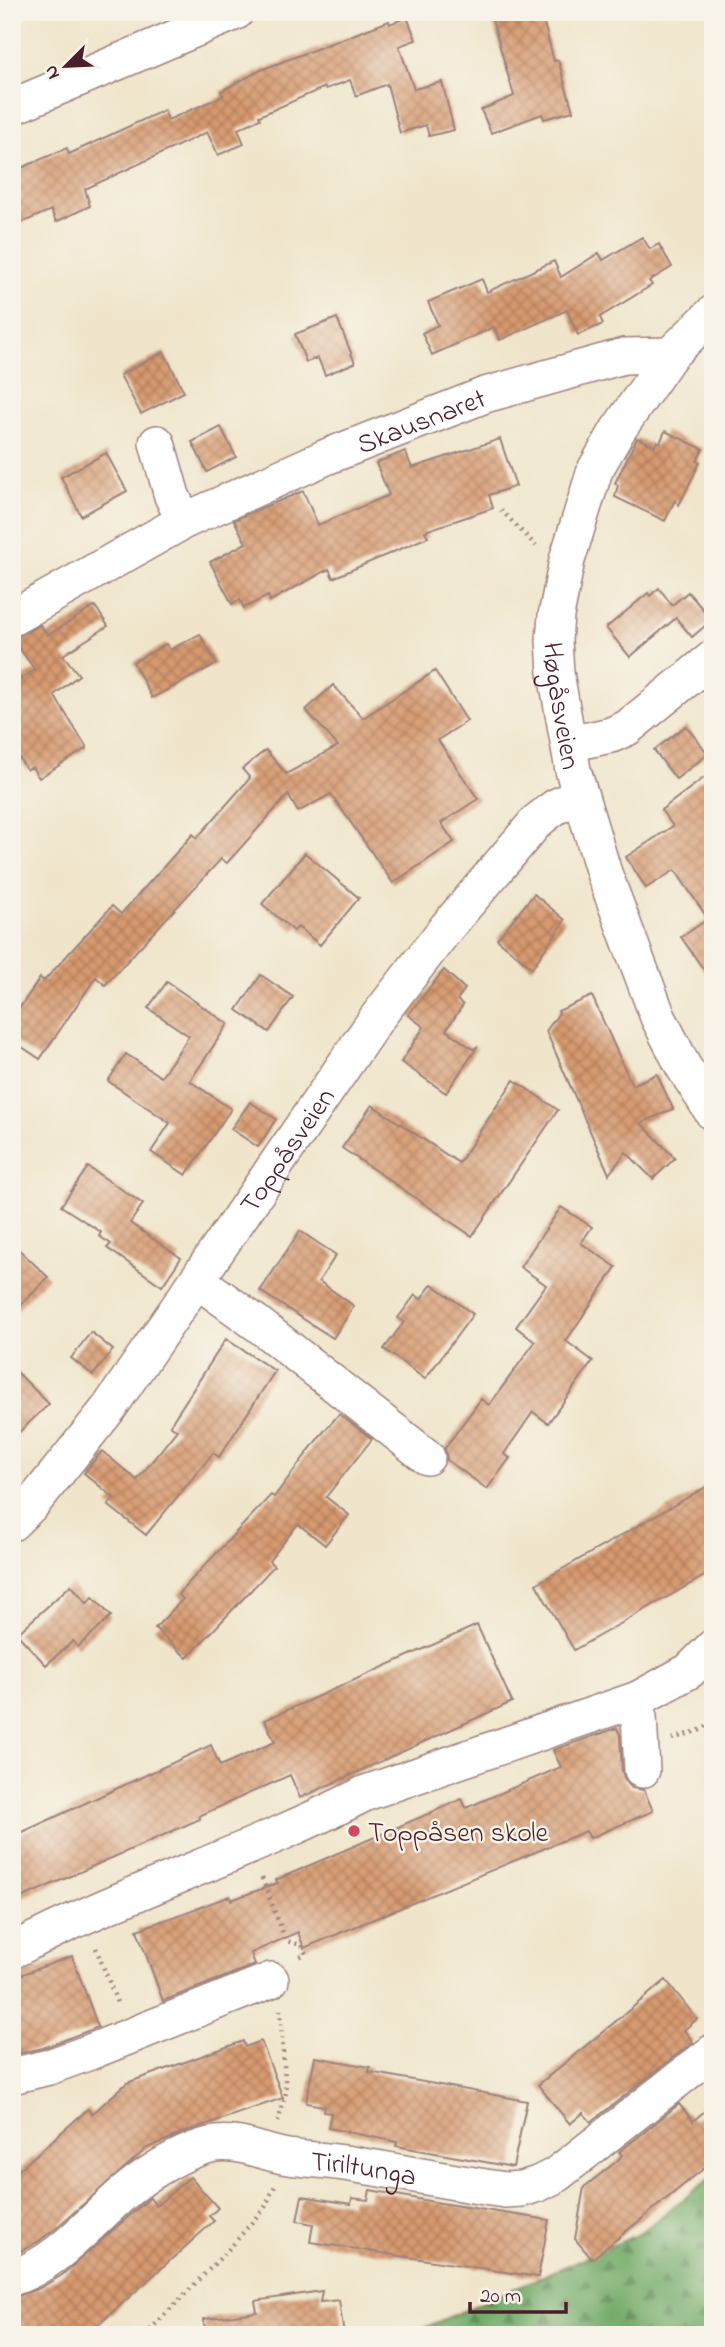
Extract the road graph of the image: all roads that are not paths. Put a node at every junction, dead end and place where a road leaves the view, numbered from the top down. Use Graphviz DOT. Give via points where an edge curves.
graph roads {
  1 [pos="236,12"];
  2 [pos="12,107"];
  3 [pos="713,313"];
  4 [pos="670,355"];
  5 [pos="157,443"];
  6 [pos="184,521"];
  7 [pos="12,618"];
  8 [pos="713,658"];
  9 [pos="569,744"];
  10 [pos="580,795"];
  11 [pos="713,1113"];
  12 [pos="197,1280"];
  13 [pos="427,1457"];
  14 [pos="12,1523"];
  15 [pos="713,1647"];
  16 [pos="638,1699"];
  17 [pos="642,1770"];
  18 [pos="12,1951"];
  19 [pos="271,1980"];
  20 [pos="713,2052"];
  21 [pos="12,2076"];
  22 [pos="12,2277"];
  1 -- 2 [label="street"];
  3 -- 4 [label="street, Høgåsveien"];
  4 -- 6 [label="street, Skausnaret" via="624,356 485,395 326,457"];
  4 -- 9 [label="street, Høgåsveien" via="595,470 567,560 554,640"];
  5 -- 6 [label="street"];
  6 -- 7 [label="street, Skausnaret"];
  8 -- 9 [label="street" via="627,728"];
  9 -- 10 [label="street, Høgåsveien"];
  10 -- 11 [label="street, Høgåsveien" via="658,1017"];
  10 -- 12 [label="street, Toppåsveien" via="537,821 439,937 376,1018"];
  12 -- 13 [label="street"];
  12 -- 14 [label="street, Toppåsveien" via="109,1408"];
  15 -- 16 [label="street" via="689,1671"];
  16 -- 17 [label="street"];
  16 -- 18 [label="street" via="366,1793"];
  19 -- 21 [label="street" via="48,2067"];
  20 -- 22 [label="street, Tiriltunga" via="583,2156 538,2185 495,2188 275,2155 246,2145 212,2145 150,2173 66,2247 25,2274"];
}
